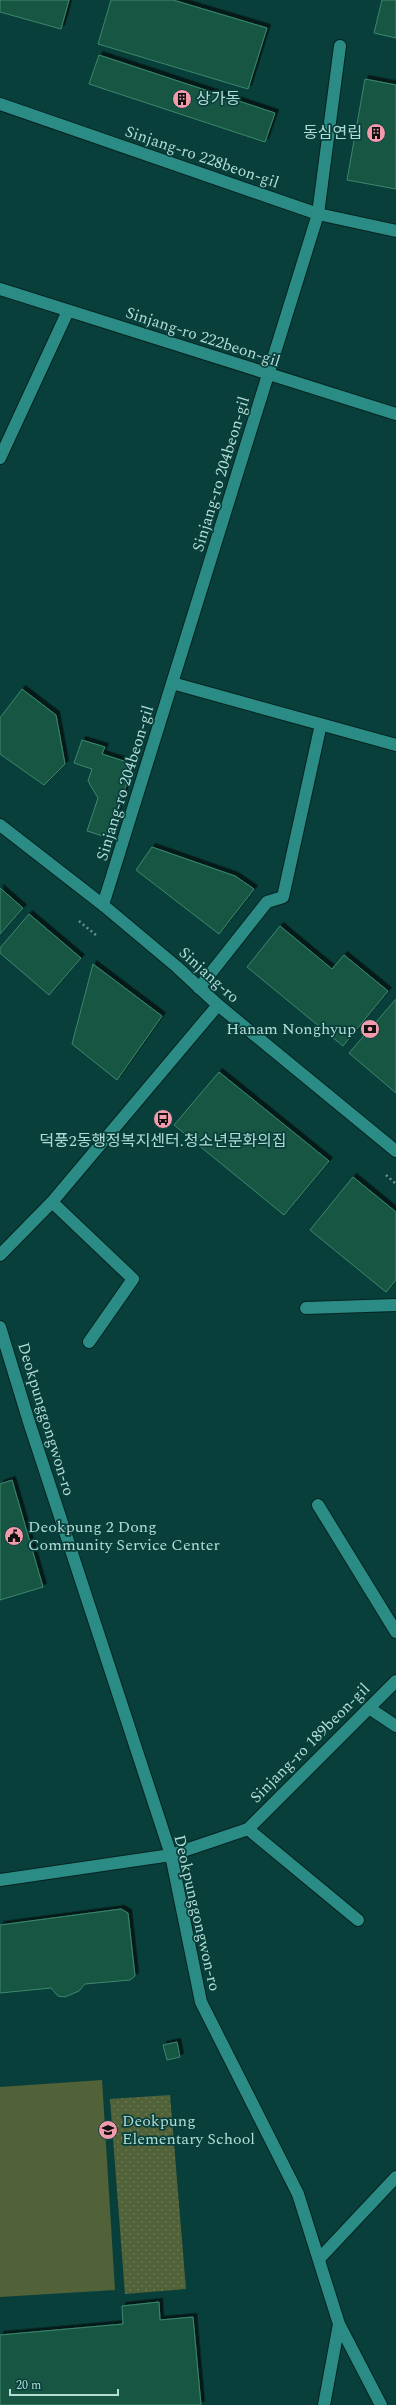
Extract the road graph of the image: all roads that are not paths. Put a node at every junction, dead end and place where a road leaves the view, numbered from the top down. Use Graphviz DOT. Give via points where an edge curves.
graph roads {
  1 [pos="340,46"];
  2 [pos="0,104"];
  3 [pos="318,214"];
  4 [pos="396,231"];
  5 [pos="0,289"];
  6 [pos="68,311"];
  7 [pos="268,375"];
  8 [pos="396,414"];
  9 [pos="0,458"];
  10 [pos="172,683"];
  11 [pos="321,724"];
  12 [pos="396,745"];
  13 [pos="0,825"];
  14 [pos="103,905"];
  15 [pos="199,988"];
  16 [pos="218,1005"];
  17 [pos="396,1151"];
  18 [pos="52,1202"];
  19 [pos="0,1256"];
  20 [pos="396,1305"];
  21 [pos="306,1308"];
  22 [pos="0,1327"];
  23 [pos="89,1342"];
  24 [pos="318,1505"];
  25 [pos="396,1632"];
  26 [pos="396,1682"];
  27 [pos="368,1708"];
  28 [pos="396,1726"];
  29 [pos="248,1828"];
  30 [pos="171,1855"];
  31 [pos="0,1880"];
  32 [pos="358,1920"];
  33 [pos="396,2178"];
  34 [pos="319,2259"];
  35 [pos="339,2324"];
  36 [pos="324,2405"];
  37 [pos="381,2405"];
  1 -- 3 [label="street, Sinjang-ro 204beon-gil"];
  2 -- 3 [label="street, Sinjang-ro 228beon-gil"];
  3 -- 4 [label="street, Sinjang-ro 228beon-gil"];
  3 -- 7 [label="street, Sinjang-ro 204beon-gil"];
  5 -- 6 [label="street, Sinjang-ro 222beon-gil"];
  6 -- 7 [label="street, Sinjang-ro 222beon-gil"];
  6 -- 9 [label="street"];
  7 -- 8 [label="street, Sinjang-ro 222beon-gil"];
  7 -- 10 [label="street, Sinjang-ro 204beon-gil"];
  10 -- 11 [label="street"];
  10 -- 14 [label="street, Sinjang-ro 204beon-gil"];
  11 -- 12 [label="street"];
  11 -- 15 [label="street" via="283,897 267,902"];
  13 -- 14 [label="street, Sinjang-ro"];
  14 -- 15 [label="street, Sinjang-ro"];
  15 -- 16 [label="street, Sinjang-ro"];
  16 -- 17 [label="street, Sinjang-ro"];
  16 -- 18 [label="street"];
  18 -- 19 [label="street"];
  18 -- 23 [label="street" via="134,1279"];
  20 -- 21 [label="street"];
  22 -- 30 [label="street, Deokpunggongwon-ro"];
  24 -- 25 [label="street"];
  26 -- 27 [label="street, Sinjang-ro 189beon-gil"];
  27 -- 28 [label="street"];
  27 -- 29 [label="street, Sinjang-ro 189beon-gil"];
  29 -- 30 [label="street, Sinjang-ro 189beon-gil"];
  29 -- 32 [label="street"];
  30 -- 31 [label="street, Sinjang-ro 189beon-gil"];
  30 -- 34 [label="street, Deokpunggongwon-ro" via="201,2002 298,2194"];
  33 -- 34 [label="street"];
  34 -- 35 [label="street, Deokpunggongwon-ro"];
  35 -- 36 [label="street, Deokpunggongwon-ro"];
  35 -- 37 [label="street"];
}
